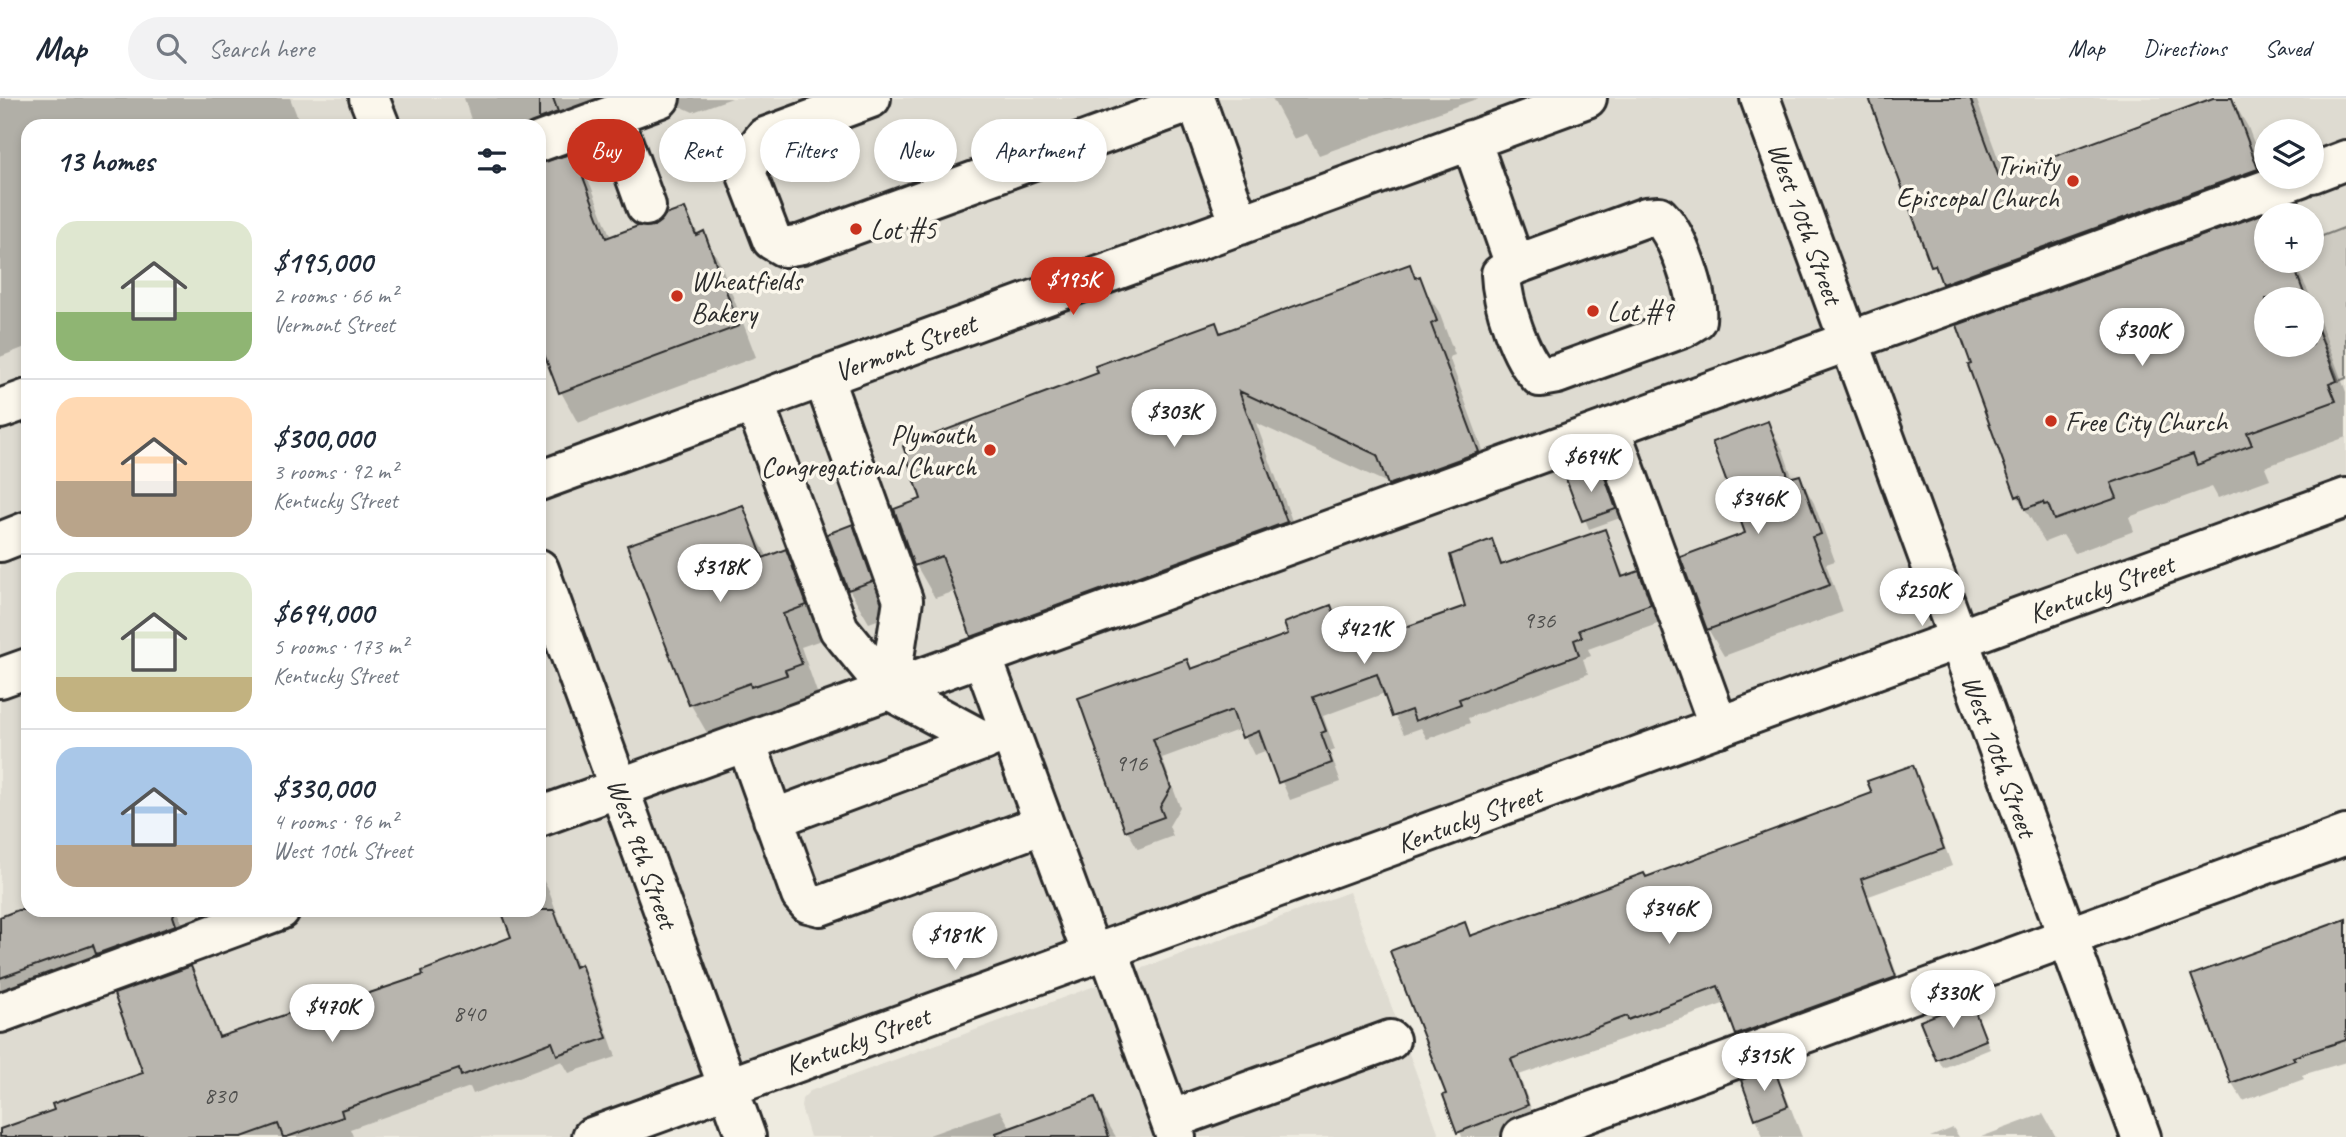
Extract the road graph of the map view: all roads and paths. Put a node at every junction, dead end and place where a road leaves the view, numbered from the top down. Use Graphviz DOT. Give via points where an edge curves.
graph roads {
  1 [pos="369,98"];
  2 [pos="660,98"];
  3 [pos="872,98"];
  4 [pos="1587,98"];
  5 [pos="1760,98"];
  6 [pos="1195,99"];
  7 [pos="613,115"];
  8 [pos="377,119"];
  9 [pos="546,139"];
  10 [pos="1471,140"];
  11 [pos="2346,160"];
  12 [pos="2324,168"];
  13 [pos="2268,189"];
  14 [pos="646,206"];
  15 [pos="1240,225"];
  16 [pos="1515,265"];
  17 [pos="1849,341"];
  18 [pos="823,377"];
  19 [pos="21,402"];
  20 [pos="754,402"];
  21 [pos="0,409"];
  22 [pos="1611,428"];
  23 [pos="546,478"];
  24 [pos="2346,498"];
  25 [pos="21,534"];
  26 [pos="0,542"];
  27 [pos="546,588"];
  28 [pos="1958,640"];
  29 [pos="982,656"];
  30 [pos="21,670"];
  31 [pos="0,678"];
  32 [pos="889,690"];
  33 [pos="1719,727"];
  34 [pos="997,736"];
  35 [pos="746,742"];
  36 [pos="619,788"];
  37 [pos="546,814"];
  38 [pos="773,819"];
  39 [pos="1044,824"];
  40 [pos="2346,835"];
  41 [pos="249,917"];
  42 [pos="2067,937"];
  43 [pos="1100,952"];
  44 [pos="0,1013"];
  45 [pos="1390,1040"];
  46 [pos="728,1087"];
  47 [pos="1173,1128"];
  48 [pos="592,1137"];
  49 [pos="746,1137"];
  50 [pos="1521,1137"];
  51 [pos="2141,1137"];
  1 -- 8 [label="street"];
  2 -- 7 [label="street"];
  3 -- 6 [label="street" via="765,137 751,155 747,175 772,240 784,247 802,244"];
  4 -- 10 [label="street, Vermont Street"];
  5 -- 17 [label="street, West 10th Street"];
  6 -- 15 [label="street"];
  7 -- 9 [label="street"];
  7 -- 14 [label="street"];
  10 -- 15 [label="street, Vermont Street"];
  10 -- 16 [label="street"];
  11 -- 12 [label="street"];
  13 -- 17 [label="street"];
  15 -- 18 [label="street, Vermont Street"];
  16 -- 16 [label="street" via="1502,274 1502,292 1528,366 1540,377 1658,338 1696,320 1698,305 1670,228 1659,216"];
  17 -- 22 [label="street"];
  17 -- 28 [label="street, West 10th Street"];
  18 -- 20 [label="street, Vermont Street"];
  18 -- 32 [label="street" via="903,600"];
  19 -- 21 [label="street"];
  20 -- 23 [label="street, Vermont Street"];
  20 -- 32 [label="street" via="839,629"];
  22 -- 29 [label="street"];
  22 -- 33 [label="street"];
  24 -- 28 [label="street, Kentucky Street"];
  25 -- 26 [label="street"];
  27 -- 36 [label="street, West 9th Street"];
  28 -- 33 [label="street, Kentucky Street"];
  28 -- 42 [label="street, West 10th Street"];
  29 -- 32 [label="street"];
  29 -- 34 [label="street"];
  30 -- 31 [label="street"];
  32 -- 34 [label="street"];
  32 -- 35 [label="street"];
  33 -- 43 [label="street, Kentucky Street"];
  34 -- 38 [label="street"];
  34 -- 39 [label="street"];
  35 -- 36 [label="street"];
  35 -- 38 [label="street"];
  36 -- 37 [label="street"];
  36 -- 46 [label="street, West 9th Street"];
  38 -- 39 [label="street" via="801,895 808,904 820,906"];
  39 -- 43 [label="street"];
  40 -- 42 [label="street"];
  41 -- 44 [label="street"];
  42 -- 50 [label="street"];
  42 -- 51 [label="street, West 10th Street"];
  43 -- 46 [label="street, Kentucky Street"];
  43 -- 47 [label="street"];
  45 -- 47 [label="street"];
  46 -- 48 [label="street, Kentucky Street"];
  46 -- 49 [label="street, West 9th Street"];
}
